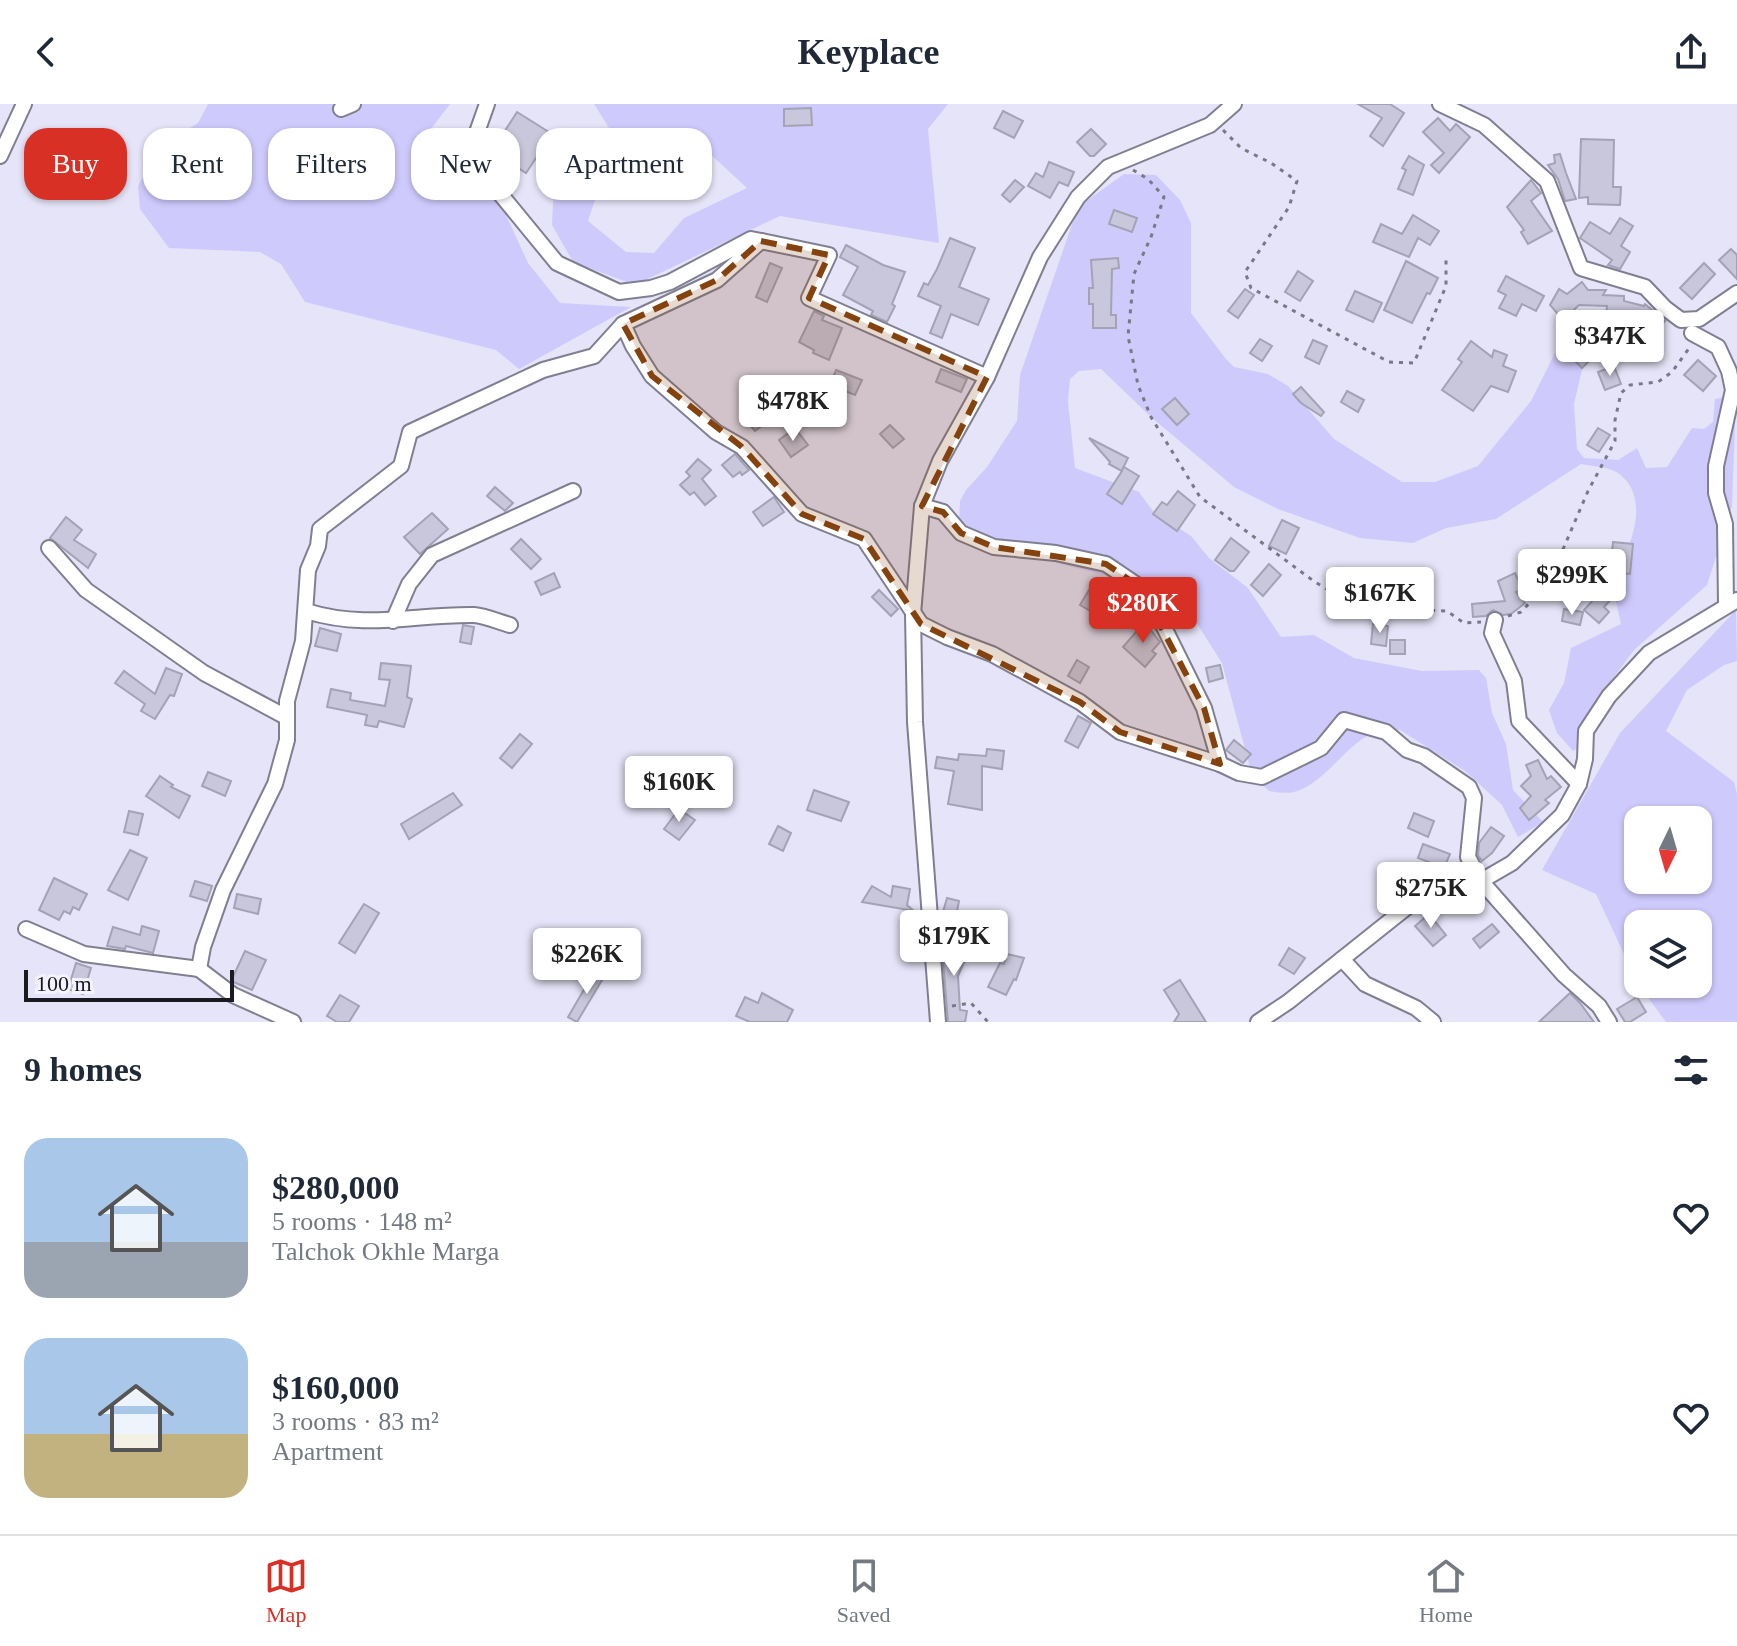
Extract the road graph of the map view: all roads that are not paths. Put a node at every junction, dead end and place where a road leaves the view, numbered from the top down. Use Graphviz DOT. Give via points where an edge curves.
graph roads {
  1 [pos="24,104"];
  2 [pos="487,104"];
  3 [pos="1234,104"];
  4 [pos="1440,104"];
  5 [pos="0,156"];
  6 [pos="761,241"];
  7 [pos="1737,293"];
  8 [pos="623,324"];
  9 [pos="1692,333"];
  10 [pos="987,377"];
  11 [pos="573,491"];
  12 [pos="922,506"];
  13 [pos="49,548"];
  14 [pos="1732,603"];
  15 [pos="306,611"];
  16 [pos="913,614"];
  17 [pos="1495,620"];
  18 [pos="393,621"];
  19 [pos="510,625"];
  20 [pos="286,717"];
  21 [pos="1220,764"];
  22 [pos="1579,784"];
  23 [pos="1481,881"];
  24 [pos="26,929"];
  25 [pos="1342,959"];
  26 [pos="199,969"];
  27 [pos="937,1015"];
  28 [pos="293,1022"];
  29 [pos="1258,1022"];
  30 [pos="1433,1022"];
  31 [pos="1609,1022"];
  1 -- 5 [label="street"];
  2 -- 6 [label="street" via="470,152 557,263 619,292 670,282 751,239"];
  3 -- 10 [label="street" via="1215,121 1115,164 1078,197 1040,257"];
  4 -- 7 [label="street" via="1484,125 1547,181 1581,268 1645,287 1681,320 1699,319"];
  6 -- 8 [label="street" via="717,280"];
  6 -- 10 [label="street" via="829,255 809,298"];
  8 -- 15 [label="street" via="594,356 543,370 410,432 401,466 320,529 308,570"];
  8 -- 16 [label="street" via="652,376 716,432 742,447 802,514 864,539"];
  9 -- 14 [label="street" via="1718,347 1733,390 1716,466"];
  10 -- 12 [label="street" via="940,461"];
  11 -- 18 [label="street" via="432,555 409,584"];
  12 -- 16 [label="street"];
  12 -- 21 [label="street" via="943,512 961,533 994,547 1106,564 1140,587 1204,708"];
  13 -- 20 [label="street" via="86,590 204,673"];
  14 -- 22 [label="street" via="1649,653 1609,696 1586,731"];
  15 -- 18 [label="street" via="332,619"];
  15 -- 20 [label="street"];
  16 -- 21 [label="street" via="929,628 992,654 1080,702 1120,732"];
  16 -- 27 [label="street" via="915,722"];
  17 -- 22 [label="street" via="1492,633 1514,681 1519,721"];
  18 -- 19 [label="street" via="478,615"];
  20 -- 26 [label="street" via="287,740 275,784 223,890"];
  21 -- 23 [label="street" via="1262,777 1321,748 1344,720 1386,732 1469,787 1474,798 1468,857"];
  22 -- 23 [label="street" via="1562,815 1512,863"];
  23 -- 25 [label="street" via="1411,904"];
  23 -- 31 [label="street"];
  24 -- 26 [label="street" via="84,954"];
  25 -- 29 [label="street"];
  25 -- 30 [label="street" via="1365,984"];
  26 -- 28 [label="street" via="233,995"];
}
